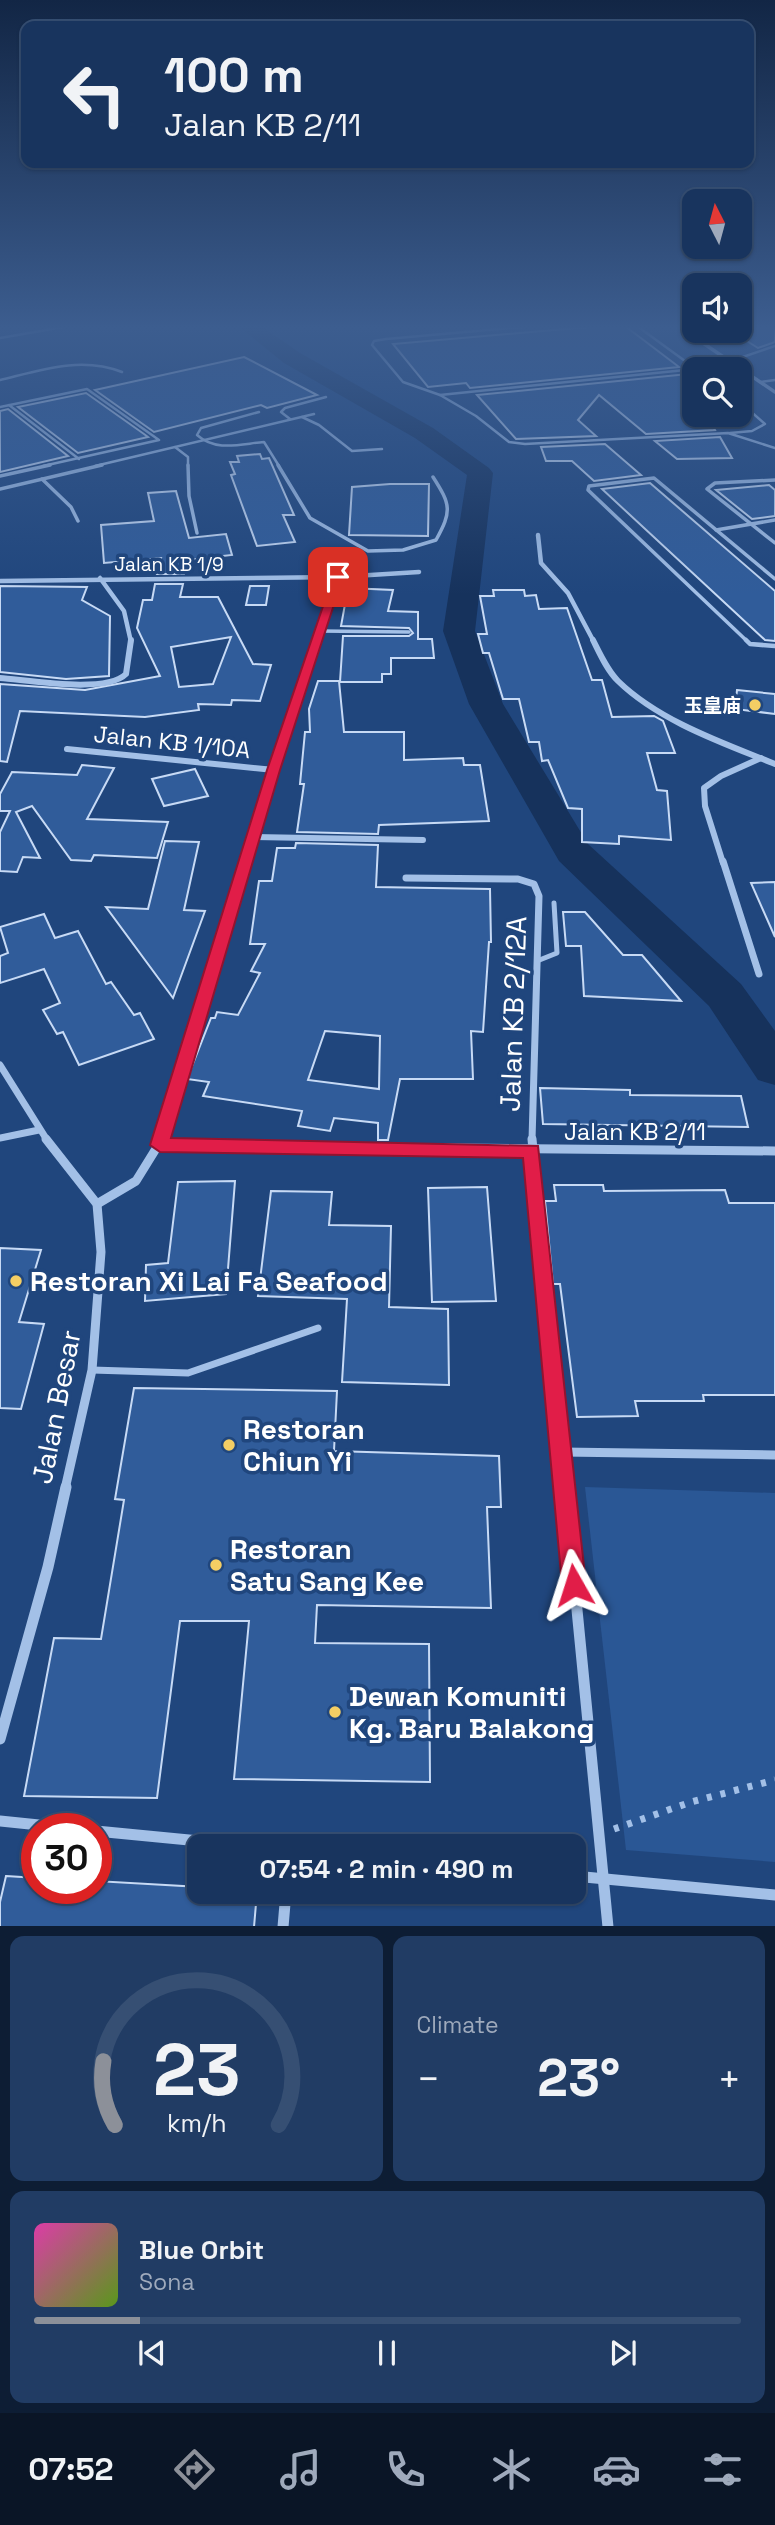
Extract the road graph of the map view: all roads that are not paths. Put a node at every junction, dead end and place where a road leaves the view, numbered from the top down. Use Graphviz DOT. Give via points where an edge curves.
graph roads {
  1 [pos="22,416"];
  2 [pos="125,416"];
  3 [pos="245,416"];
  4 [pos="286,416"];
  5 [pos="306,416"];
  6 [pos="476,416"];
  7 [pos="756,416"];
  8 [pos="302,417"];
  9 [pos="290,419"];
  10 [pos="728,433"];
  11 [pos="202,441"];
  12 [pos="175,447"];
  13 [pos="775,448"];
  14 [pos="382,449"];
  15 [pos="79,459"];
  16 [pos="50,466"];
  17 [pos="60,475"];
  18 [pos="0,476"];
  19 [pos="433,477"];
  20 [pos="42,479"];
  21 [pos="775,480"];
  22 [pos="0,489"];
  23 [pos="775,520"];
  24 [pos="78,521"];
  25 [pos="750,524"];
  26 [pos="716,530"];
  27 [pos="197,533"];
  28 [pos="538,536"];
  29 [pos="775,543"];
  30 [pos="419,572"];
  31 [pos="338,577"];
  32 [pos="774,577"];
  33 [pos="100,578"];
  34 [pos="0,581"];
  35 [pos="320,631"];
  36 [pos="409,632"];
  37 [pos="775,646"];
  38 [pos="0,678"];
  39 [pos="67,749"];
  40 [pos="761,758"];
  41 [pos="775,764"];
  42 [pos="274,770"];
  43 [pos="254,837"];
  44 [pos="423,840"];
  45 [pos="406,878"];
  46 [pos="554,903"];
  47 [pos="537,961"];
  48 [pos="759,974"];
  49 [pos="0,1065"];
  50 [pos="39,1130"];
  51 [pos="0,1138"];
  52 [pos="160,1145"];
  53 [pos="532,1151"];
  54 [pos="775,1151"];
  55 [pos="97,1204"];
  56 [pos="318,1328"];
  57 [pos="92,1370"];
  58 [pos="562,1452"];
  59 [pos="775,1455"];
  60 [pos="0,1739"];
  61 [pos="0,1821"];
  62 [pos="21,1823"];
  63 [pos="112,1833"];
  64 [pos="187,1840"];
  65 [pos="586,1877"];
  66 [pos="605,1879"];
  67 [pos="775,1895"];
  68 [pos="285,1904"];
  69 [pos="283,1926"];
  70 [pos="608,1926"];
  1 -- 15 [label="lane"];
  2 -- 15 [label="lane" via="159,440"];
  3 -- 11 [label="lane" via="201,428 197,435"];
  4 -- 9 [label="lane"];
  5 -- 8 [label="lane"];
  6 -- 10 [label="lane" via="509,442 525,444"];
  7 -- 10 [label="lane" via="765,424 752,431"];
  8 -- 9 [label="lane"];
  8 -- 14 [label="lane" via="352,451"];
  9 -- 11 [label="lane"];
  10 -- 13 [label="lane"];
  11 -- 12 [label="lane"];
  11 -- 19 [label="lane" via="216,446 264,442 310,519 368,551 403,550 436,540 449,516 445,496"];
  12 -- 17 [label="lane"];
  12 -- 27 [label="lane" via="187,457"];
  15 -- 16 [label="lane"];
  16 -- 17 [label="lane"];
  16 -- 18 [label="lane"];
  17 -- 20 [label="lane"];
  20 -- 22 [label="lane"];
  20 -- 24 [label="lane" via="71,507"];
  21 -- 25 [label="lane" via="708,486"];
  23 -- 25 [label="lane"];
  25 -- 26 [label="lane"];
  25 -- 29 [label="lane"];
  26 -- 32 [label="lane"];
  26 -- 37 [label="lane" via="654,478 589,486 588,490 750,644"];
  28 -- 40 [label="street" via="536,553 541,565 568,594 617,681 667,714"];
  30 -- 31 [label="street, Jalan KB 1/9"];
  31 -- 33 [label="street, Jalan KB 1/9"];
  31 -- 35 [label="street"];
  33 -- 34 [label="street, Jalan KB 1/9"];
  33 -- 38 [label="street" via="125,606 130,620 132,640 126,673 120,679"];
  35 -- 36 [label="lane"];
  35 -- 42 [label="street"];
  39 -- 42 [label="street, Jalan KB 1/10A"];
  40 -- 41 [label="street"];
  40 -- 48 [label="street" via="704,788 705,806"];
  42 -- 43 [label="street"];
  43 -- 44 [label="street"];
  43 -- 52 [label="street"];
  45 -- 47 [label="street, Jalan KB 2/12A" via="518,879 534,884 540,896"];
  46 -- 47 [label="lane" via="558,953"];
  47 -- 53 [label="street, Jalan KB 2/12A"];
  49 -- 50 [label="street"];
  50 -- 51 [label="street"];
  50 -- 55 [label="street"];
  52 -- 53 [label="street, Jalan KB 2/11"];
  52 -- 55 [label="street" via="136,1181"];
  53 -- 54 [label="street, Jalan KB 2/11"];
  53 -- 58 [label="street, Jalan KB 2/12A"];
  55 -- 57 [label="street, Jalan Besar" via="102,1252"];
  56 -- 57 [label="lane" via="188,1373"];
  57 -- 60 [label="street, Jalan Besar" via="48,1567"];
  58 -- 59 [label="street"];
  58 -- 66 [label="street, Jalan KB 2/12A"];
  61 -- 62 [label="street"];
  63 -- 64 [label="street"];
  65 -- 66 [label="street"];
  66 -- 67 [label="street"];
  66 -- 70 [label="street, Jalan KB 2/12A"];
  68 -- 69 [label="street"];
}
